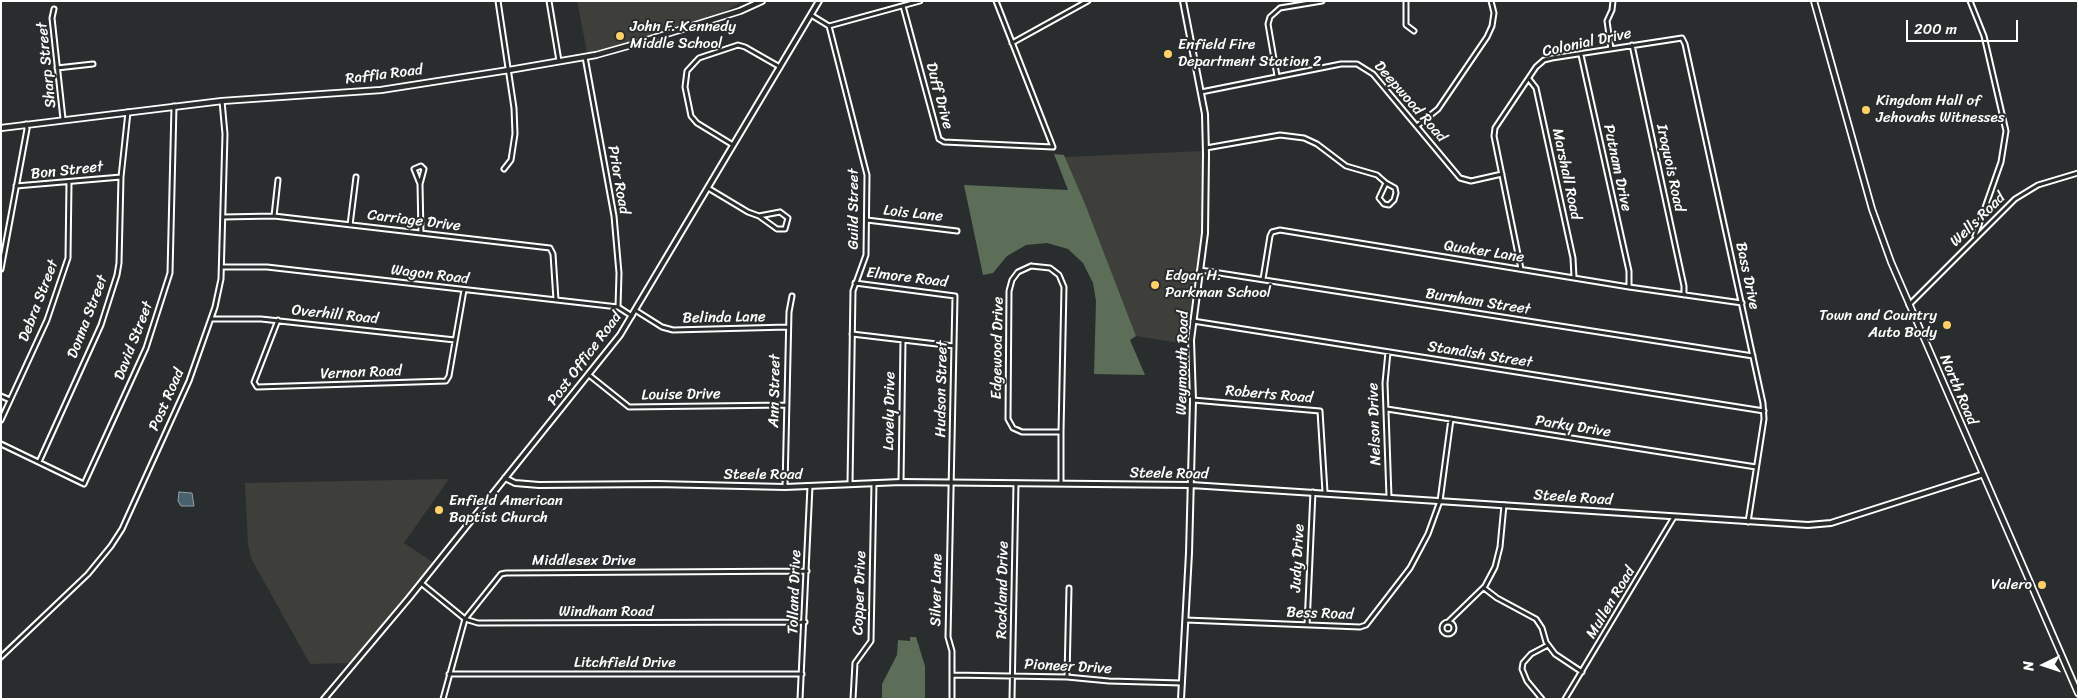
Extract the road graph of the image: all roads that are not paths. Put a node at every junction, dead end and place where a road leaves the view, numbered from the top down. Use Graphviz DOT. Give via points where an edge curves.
graph roads {
  1 [pos="498,1"];
  2 [pos="549,1"];
  3 [pos="762,1"];
  4 [pos="819,1"];
  5 [pos="920,1"];
  6 [pos="996,1"];
  7 [pos="1088,1"];
  8 [pos="1183,1"];
  9 [pos="1322,1"];
  10 [pos="1406,1"];
  11 [pos="1490,1"];
  12 [pos="1613,1"];
  13 [pos="1814,1"];
  14 [pos="1970,1"];
  15 [pos="903,6"];
  16 [pos="54,9"];
  17 [pos="811,15"];
  18 [pos="829,26"];
  19 [pos="1414,31"];
  20 [pos="1682,38"];
  21 [pos="1012,43"];
  22 [pos="1632,45"];
  23 [pos="1611,49"];
  24 [pos="1581,55"];
  25 [pos="585,57"];
  26 [pos="559,61"];
  27 [pos="93,64"];
  28 [pos="780,67"];
  29 [pos="57,68"];
  30 [pos="509,70"];
  31 [pos="1277,76"];
  32 [pos="1529,78"];
  33 [pos="1201,92"];
  34 [pos="222,101"];
  35 [pos="174,106"];
  36 [pos="128,112"];
  37 [pos="63,119"];
  38 [pos="26,124"];
  39 [pos="1417,126"];
  40 [pos="1,128"];
  41 [pos="733,145"];
  42 [pos="1206,148"];
  43 [pos="504,169"];
  44 [pos="1502,174"];
  45 [pos="2078,174"];
  46 [pos="121,177"];
  47 [pos="356,177"];
  48 [pos="278,180"];
  49 [pos="69,183"];
  50 [pos="1386,183"];
  51 [pos="420,184"];
  52 [pos="16,186"];
  53 [pos="708,188"];
  54 [pos="222,216"];
  55 [pos="274,216"];
  56 [pos="759,216"];
  57 [pos="867,220"];
  58 [pos="350,225"];
  59 [pos="957,231"];
  60 [pos="421,233"];
  61 [pos="1976,236"];
  62 [pos="222,267"];
  63 [pos="1,269"];
  64 [pos="1522,269"];
  65 [pos="1200,270"];
  66 [pos="1574,277"];
  67 [pos="1263,280"];
  68 [pos="855,283"];
  69 [pos="1629,287"];
  70 [pos="464,290"];
  71 [pos="1684,295"];
  72 [pos="792,296"];
  73 [pos="955,296"];
  74 [pos="556,300"];
  75 [pos="1742,303"];
  76 [pos="1909,306"];
  77 [pos="618,307"];
  78 [pos="635,310"];
  79 [pos="632,316"];
  80 [pos="211,318"];
  81 [pos="278,320"];
  82 [pos="1193,321"];
  83 [pos="788,328"];
  84 [pos="852,334"];
  85 [pos="455,340"];
  86 [pos="903,341"];
  87 [pos="954,346"];
  88 [pos="1388,352"];
  89 [pos="1753,356"];
  90 [pos="589,375"];
  91 [pos="1,396"];
  92 [pos="10,400"];
  93 [pos="1193,400"];
  94 [pos="786,405"];
  95 [pos="1386,409"];
  96 [pos="1764,411"];
  97 [pos="1452,419"];
  98 [pos="1,420"];
  99 [pos="1062,432"];
  100 [pos="1,444"];
  101 [pos="39,462"];
  102 [pos="1756,467"];
  103 [pos="1981,475"];
  104 [pos="505,478"];
  105 [pos="900,482"];
  106 [pos="952,482"];
  107 [pos="1016,482"];
  108 [pos="874,483"];
  109 [pos="1061,483"];
  110 [pos="850,484"];
  111 [pos="1191,485"];
  112 [pos="810,486"];
  113 [pos="785,487"];
  114 [pos="1313,492"];
  115 [pos="1325,492"];
  116 [pos="1389,496"];
  117 [pos="1440,500"];
  118 [pos="1504,505"];
  119 [pos="1674,516"];
  120 [pos="1748,522"];
  121 [pos="807,571"];
  122 [pos="421,583"];
  123 [pos="1069,588"];
  124 [pos="1484,588"];
  125 [pos="465,619"];
  126 [pos="1186,620"];
  127 [pos="805,622"];
  128 [pos="1448,622"];
  129 [pos="1306,625"];
  130 [pos="1548,645"];
  131 [pos="1,657"];
  132 [pos="1582,672"];
  133 [pos="449,674"];
  134 [pos="802,674"];
  135 [pos="952,675"];
  136 [pos="1012,676"];
  137 [pos="1067,677"];
  138 [pos="1182,683"];
  139 [pos="2078,693"];
  140 [pos="324,699"];
  141 [pos="443,699"];
  142 [pos="800,699"];
  143 [pos="853,699"];
  144 [pos="952,699"];
  145 [pos="1012,699"];
  146 [pos="1181,699"];
  147 [pos="1542,699"];
  148 [pos="1564,699"];
  1 -- 30 [label="street"];
  2 -- 26 [label="street"];
  3 -- 25 [label="main road, Raffia Road" via="659,37"];
  4 -- 17 [label="street, Post Office Road"];
  5 -- 15 [label="street"];
  6 -- 21 [label="street"];
  7 -- 21 [label="street"];
  8 -- 33 [label="street, Weymouth Road"];
  9 -- 31 [label="street" via="1280,8 1270,17 1268,24"];
  10 -- 19 [label="street" via="1406,25"];
  11 -- 39 [label="street" via="1494,13 1487,37 1438,108"];
  12 -- 23 [label="street" via="1607,21"];
  13 -- 76 [label="main road, North Road" via="1872,209"];
  14 -- 61 [label="street" via="1984,36 2006,132 2001,162"];
  15 -- 18 [label="street"];
  15 -- 21 [label="street, Duff Drive" via="939,140 944,142 1053,147"];
  16 -- 29 [label="street, Sharp Street"];
  17 -- 18 [label="street"];
  17 -- 28 [label="street, Post Office Road"];
  18 -- 57 [label="street, Guild Street" via="866,164"];
  20 -- 22 [label="street, Colonial Drive"];
  20 -- 75 [label="street, Bass Drive" via="1686,44"];
  22 -- 23 [label="street, Colonial Drive"];
  22 -- 71 [label="street, Iroquois Road"];
  23 -- 24 [label="street, Colonial Drive"];
  24 -- 32 [label="street, Colonial Drive" via="1544,60"];
  24 -- 69 [label="street, Putnam Drive" via="1629,271"];
  25 -- 26 [label="main road, Raffia Road"];
  25 -- 77 [label="street, Prior Road" via="614,216"];
  26 -- 30 [label="main road, Raffia Road"];
  27 -- 29 [label="street"];
  28 -- 41 [label="street, Post Office Road"];
  28 -- 41 [label="street" via="738,45 699,58 687,71 685,87 691,116"];
  29 -- 37 [label="street, Sharp Street"];
  30 -- 34 [label="main road, Raffia Road" via="381,90"];
  30 -- 43 [label="street" via="514,134 511,160"];
  31 -- 33 [label="street, Deepwood Road"];
  31 -- 39 [label="street, Deepwood Road" via="1351,63 1363,66"];
  32 -- 44 [label="street, Colonial Drive" via="1495,128"];
  32 -- 66 [label="street, Marshall Road" via="1536,88 1573,258"];
  33 -- 42 [label="street, Weymouth Road"];
  34 -- 35 [label="main road, Raffia Road"];
  34 -- 54 [label="street, Post Road" via="225,134"];
  35 -- 36 [label="main road, Raffia Road"];
  35 -- 101 [label="street, David Street" via="170,273 146,348 84,484"];
  36 -- 37 [label="main road, Raffia Road"];
  36 -- 46 [label="street, Donna Street"];
  37 -- 38 [label="main road, Raffia Road"];
  38 -- 40 [label="main road, Raffia Road"];
  38 -- 52 [label="street"];
  39 -- 44 [label="street, Deepwood Road" via="1464,180"];
  41 -- 53 [label="street, Post Office Road"];
  42 -- 50 [label="street" via="1280,135 1304,138 1346,166 1376,175"];
  42 -- 65 [label="street, Weymouth Road" via="1205,233"];
  44 -- 64 [label="street, Colonial Drive"];
  45 -- 61 [label="street, Wells Road" via="2050,180 2027,191 2004,207"];
  46 -- 49 [label="street, Bon Street"];
  46 -- 101 [label="street, Donna Street" via="117,275 101,325"];
  47 -- 58 [label="street"];
  48 -- 55 [label="street"];
  49 -- 52 [label="street, Bon Street"];
  49 -- 92 [label="street, Debra Street" via="68,258 47,320"];
  50 -- 50 [label="street" via="1395,188 1396,193 1393,202 1386,205 1379,198"];
  51 -- 51 [label="street" via="424,169 421,166 414,170"];
  51 -- 60 [label="street"];
  52 -- 63 [label="street"];
  53 -- 56 [label="street"];
  53 -- 78 [label="street, Post Office Road"];
  54 -- 55 [label="street, Carriage Drive"];
  54 -- 62 [label="street, Post Road"];
  55 -- 58 [label="street, Carriage Drive"];
  56 -- 56 [label="street" via="777,229 786,229 789,221 780,212"];
  57 -- 59 [label="street, Lois Lane"];
  57 -- 68 [label="street, Guild Street" via="866,255"];
  58 -- 60 [label="street, Carriage Drive"];
  60 -- 74 [label="street, Carriage Drive" via="550,248"];
  61 -- 76 [label="street, Wells Road"];
  62 -- 70 [label="street, Wagon Road" via="267,267"];
  62 -- 80 [label="street, Post Road" via="219,293"];
  64 -- 66 [label="street, Quaker Lane"];
  64 -- 67 [label="street, Quaker Lane" via="1280,230 1270,236"];
  65 -- 67 [label="street, Burnham Street"];
  65 -- 82 [label="street, Weymouth Road"];
  66 -- 69 [label="street, Quaker Lane"];
  67 -- 89 [label="street, Burnham Street"];
  68 -- 73 [label="street, Elmore Road"];
  68 -- 84 [label="street, Guild Street"];
  69 -- 71 [label="street, Quaker Lane"];
  70 -- 74 [label="street, Wagon Road"];
  70 -- 85 [label="street, Vernon Road"];
  71 -- 75 [label="street, Quaker Lane"];
  72 -- 83 [label="street, Ann Street"];
  73 -- 87 [label="street, Hudson Street"];
  74 -- 77 [label="street, Wagon Road"];
  75 -- 89 [label="street, Bass Drive"];
  76 -- 103 [label="main road, North Road"];
  77 -- 79 [label="street, Wagon Road"];
  78 -- 79 [label="street, Post Office Road"];
  78 -- 83 [label="street, Belinda Lane" via="673,330"];
  79 -- 90 [label="street, Post Office Road"];
  80 -- 81 [label="street, Overhill Road"];
  80 -- 131 [label="street, Post Road" via="183,397 122,529 88,574"];
  81 -- 85 [label="street, Overhill Road"];
  81 -- 85 [label="street, Vernon Road" via="254,382 257,387 446,381"];
  82 -- 88 [label="street, Standish Street"];
  82 -- 93 [label="street, Weymouth Road"];
  83 -- 94 [label="street, Ann Street"];
  84 -- 86 [label="street"];
  84 -- 110 [label="street, Guild Street"];
  86 -- 87 [label="street"];
  86 -- 105 [label="street, Lovely Drive"];
  87 -- 106 [label="street, Hudson Street"];
  88 -- 95 [label="street, Nelson Drive"];
  88 -- 96 [label="street, Standish Street"];
  89 -- 96 [label="street, Bass Drive"];
  90 -- 94 [label="street, Louise Drive" via="623,404 634,408"];
  90 -- 104 [label="street, Post Office Road"];
  91 -- 92 [label="street"];
  92 -- 98 [label="street, Debra Street"];
  93 -- 111 [label="street, Weymouth Road"];
  93 -- 115 [label="street, Roberts Road" via="1320,411"];
  94 -- 113 [label="street, Ann Street"];
  95 -- 97 [label="street, Parky Drive"];
  95 -- 116 [label="street, Nelson Drive"];
  96 -- 102 [label="street, Bass Drive"];
  97 -- 102 [label="street, Parky Drive"];
  97 -- 117 [label="street"];
  99 -- 99 [label="street, Edgewood Drive" via="1064,287 1050,268 1031,266 1018,272 1010,291 1008,419 1013,428 1022,432"];
  99 -- 109 [label="street, Edgewood Drive"];
  100 -- 101 [label="street, David Street"];
  102 -- 120 [label="street, Bass Drive"];
  103 -- 120 [label="street, Steele Road" via="1831,523"];
  103 -- 139 [label="main road, North Road"];
  104 -- 113 [label="street, Steele Road" via="524,485"];
  104 -- 122 [label="street, Post Office Road"];
  105 -- 106 [label="street, Steele Road"];
  105 -- 108 [label="street, Steele Road"];
  106 -- 107 [label="street, Steele Road"];
  106 -- 135 [label="street, Silver Lane" via="948,637 952,651"];
  107 -- 109 [label="street, Steele Road"];
  107 -- 136 [label="street, Rockland Drive"];
  108 -- 110 [label="street, Steele Road"];
  108 -- 143 [label="street, Copper Drive" via="871,641 855,663"];
  109 -- 111 [label="street, Steele Road"];
  110 -- 112 [label="street, Steele Road"];
  111 -- 114 [label="street, Steele Road"];
  111 -- 126 [label="street, Weymouth Road"];
  112 -- 113 [label="street, Steele Road"];
  112 -- 121 [label="street, Tolland Drive"];
  114 -- 115 [label="street, Steele Road"];
  114 -- 129 [label="street, Judy Drive"];
  115 -- 116 [label="street, Steele Road"];
  116 -- 117 [label="street, Steele Road"];
  117 -- 118 [label="street, Steele Road"];
  117 -- 129 [label="street, Bess Road" via="1428,534 1410,568 1366,625"];
  118 -- 119 [label="street, Steele Road"];
  118 -- 124 [label="street" via="1498,559"];
  119 -- 120 [label="street, Steele Road"];
  119 -- 132 [label="street, Mullen Road"];
  121 -- 125 [label="street, Middlesex Drive" via="506,573"];
  121 -- 127 [label="street, Tolland Drive"];
  122 -- 125 [label="street"];
  122 -- 140 [label="street, Post Office Road"];
  123 -- 137 [label="street"];
  124 -- 128 [label="street"];
  124 -- 130 [label="street" via="1536,619"];
  125 -- 127 [label="street, Windham Road" via="478,623"];
  125 -- 133 [label="street, Middlesex Drive"];
  126 -- 129 [label="street, Bess Road"];
  126 -- 138 [label="street, Weymouth Road"];
  127 -- 134 [label="street, Tolland Drive"];
  130 -- 132 [label="street" via="1555,654"];
  130 -- 147 [label="street" via="1526,658 1522,669"];
  132 -- 148 [label="street, Mullen Road"];
  133 -- 134 [label="street, Litchfield Drive"];
  133 -- 141 [label="street, Middlesex Drive"];
  134 -- 142 [label="street, Tolland Drive"];
  135 -- 136 [label="street, Pioneer Drive"];
  135 -- 144 [label="street, Silver Lane"];
  136 -- 137 [label="street, Pioneer Drive"];
  136 -- 145 [label="street, Rockland Drive"];
  137 -- 138 [label="street, Pioneer Drive"];
  138 -- 146 [label="street, Weymouth Road"];
}
